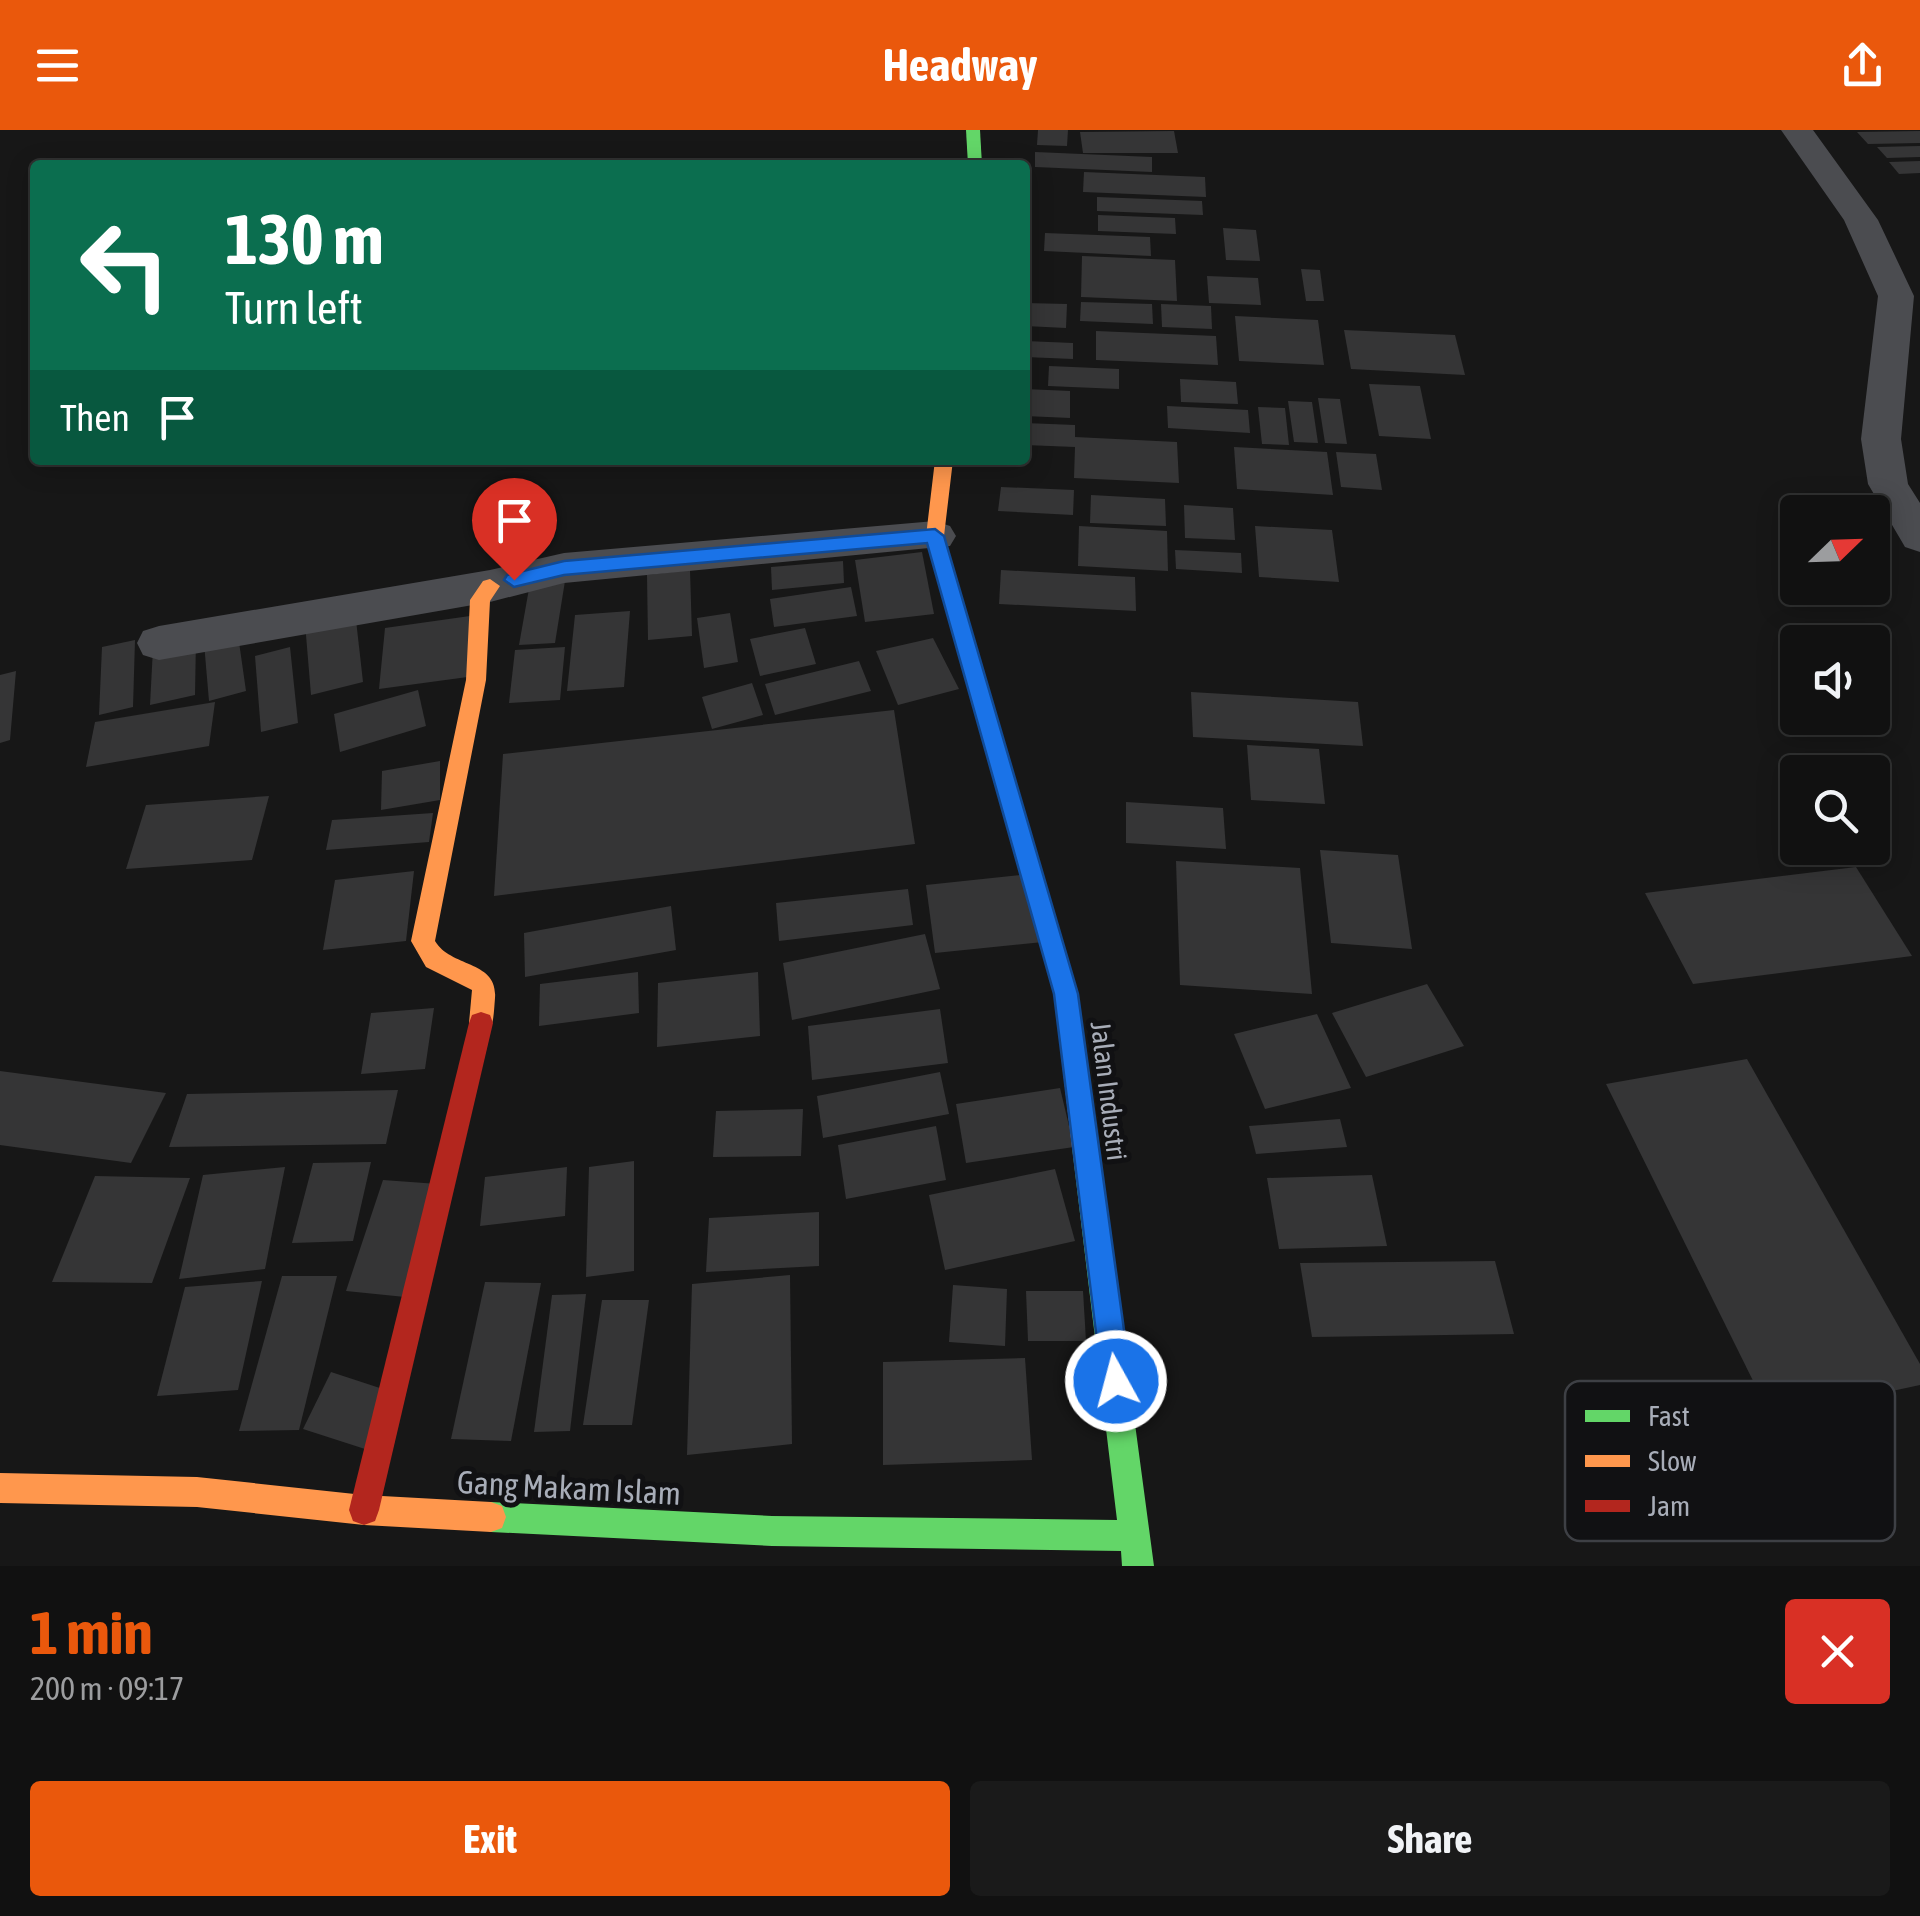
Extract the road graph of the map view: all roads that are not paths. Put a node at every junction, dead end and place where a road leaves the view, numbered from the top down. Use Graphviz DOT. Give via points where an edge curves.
graph roads {
  1 [pos="972,130"];
  2 [pos="1796,130"];
  3 [pos="975,160"];
  4 [pos="943,465"];
  5 [pos="935,536"];
  6 [pos="1920,537"];
  7 [pos="490,586"];
  8 [pos="158,643"];
  9 [pos="0,1488"];
  10 [pos="364,1510"];
  11 [pos="1136,1536"];
  12 [pos="1138,1566"];
  1 -- 3 [label="street"];
  2 -- 6 [label="street" via="1861,220 1896,296 1880,438 1888,484"];
  4 -- 5 [label="street, Jalan Industri"];
  5 -- 7 [label="street" via="564,568"];
  5 -- 11 [label="street, Jalan Industri" via="1066,994"];
  7 -- 8 [label="street"];
  7 -- 10 [label="street" via="480,600 476,680 423,940 432,964 479,979 484,1012"];
  9 -- 10 [label="street, Gang Makam Islam" via="197,1492"];
  10 -- 11 [label="street, Gang Makam Islam" via="772,1531"];
  11 -- 12 [label="street, Jalan Industri"];
}
